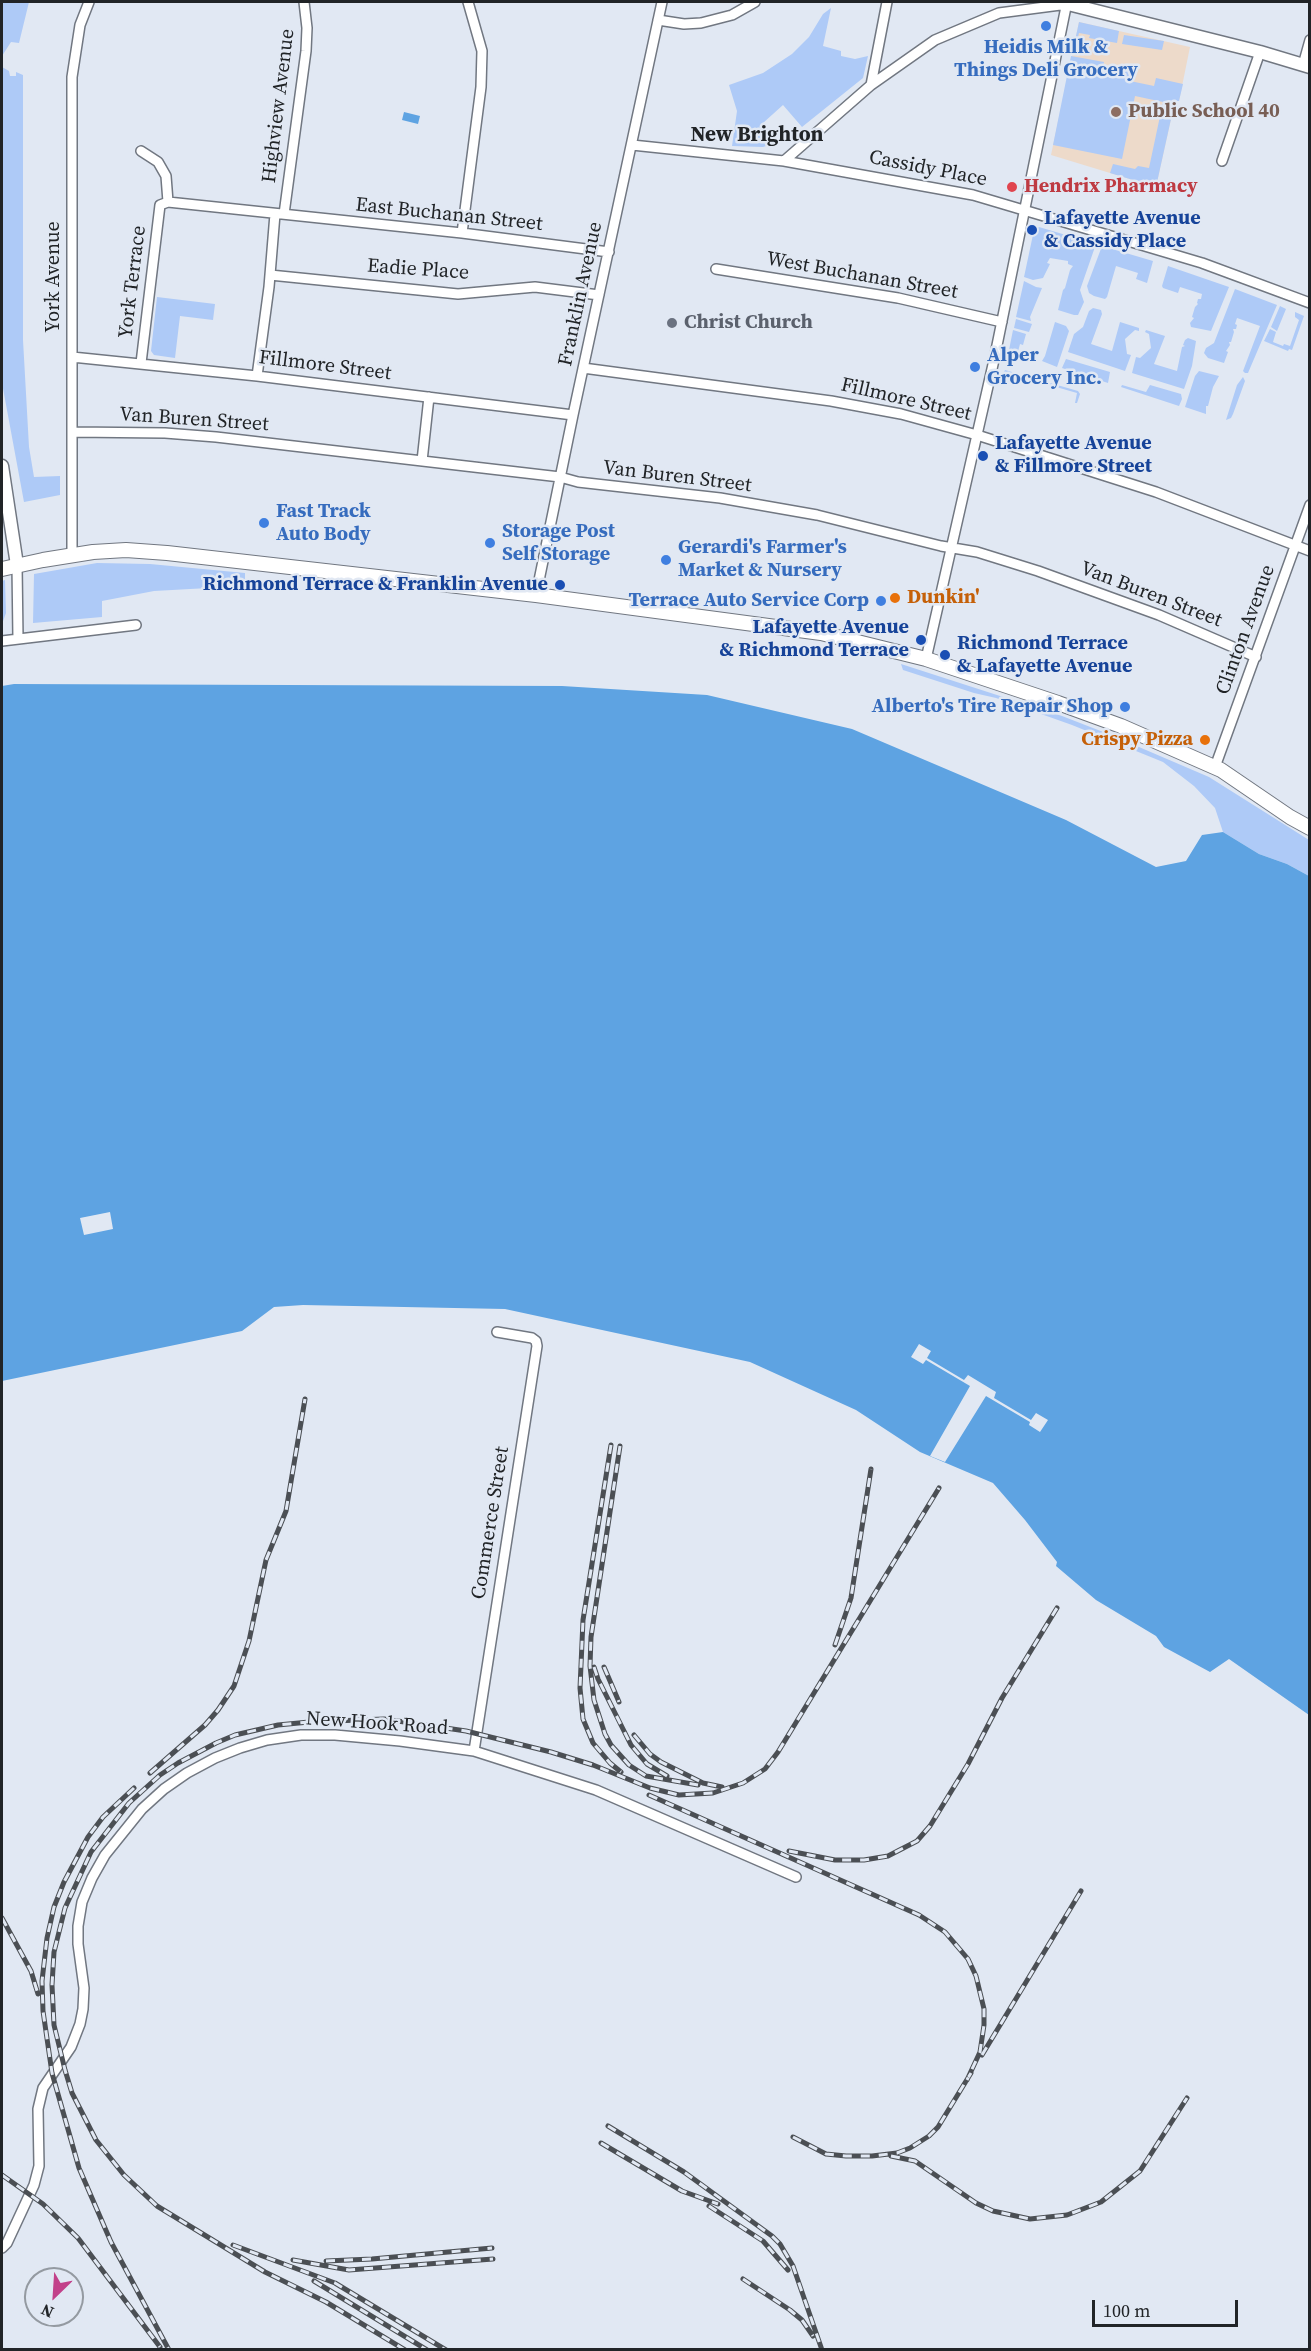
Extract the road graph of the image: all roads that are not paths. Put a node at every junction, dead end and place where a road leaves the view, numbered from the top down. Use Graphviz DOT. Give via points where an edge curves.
graph roads {
  1 [pos="89,2"];
  2 [pos="304,2"];
  3 [pos="468,2"];
  4 [pos="662,2"];
  5 [pos="754,2"];
  6 [pos="887,2"];
  7 [pos="1067,3"];
  8 [pos="658,20"];
  9 [pos="1310,40"];
  10 [pos="1260,52"];
  11 [pos="1306,66"];
  12 [pos="872,85"];
  13 [pos="632,145"];
  14 [pos="141,151"];
  15 [pos="784,161"];
  16 [pos="1222,161"];
  17 [pos="164,203"];
  18 [pos="1025,209"];
  19 [pos="279,214"];
  20 [pos="462,233"];
  21 [pos="609,252"];
  22 [pos="716,269"];
  23 [pos="270,275"];
  24 [pos="599,295"];
  25 [pos="1310,303"];
  26 [pos="1002,322"];
  27 [pos="72,357"];
  28 [pos="141,363"];
  29 [pos="584,368"];
  30 [pos="257,376"];
  31 [pos="429,397"];
  32 [pos="573,415"];
  33 [pos="73,432"];
  34 [pos="977,435"];
  35 [pos="422,460"];
  36 [pos="2,466"];
  37 [pos="560,477"];
  38 [pos="1310,505"];
  39 [pos="1296,546"];
  40 [pos="953,547"];
  41 [pos="1310,551"];
  42 [pos="72,555"];
  43 [pos="17,565"];
  44 [pos="2,569"];
  45 [pos="536,595"];
  46 [pos="136,625"];
  47 [pos="18,639"];
  48 [pos="2,640"];
  49 [pos="1256,657"];
  50 [pos="926,659"];
  51 [pos="1215,767"];
  52 [pos="1310,828"];
  53 [pos="496,1332"];
  54 [pos="474,1751"];
  55 [pos="796,1877"];
  56 [pos="2,2248"];
  1 -- 27 [label="street, York Avenue" via="80,25 72,77"];
  2 -- 19 [label="street, Highview Avenue" via="306,51"];
  3 -- 20 [label="street" via="482,51"];
  4 -- 8 [label="street, Franklin Avenue"];
  5 -- 8 [label="street" via="732,15 709,21 684,24"];
  6 -- 12 [label="street"];
  7 -- 10 [label="street"];
  7 -- 12 [label="street" via="999,13 935,40"];
  7 -- 18 [label="street"];
  8 -- 13 [label="street, Franklin Avenue"];
  9 -- 11 [label="street"];
  10 -- 11 [label="street"];
  10 -- 16 [label="street"];
  12 -- 15 [label="street"];
  13 -- 15 [label="street, Cassidy Place"];
  13 -- 21 [label="street, Franklin Avenue"];
  14 -- 17 [label="street, York Terrace" via="158,162 166,176"];
  15 -- 18 [label="street, Cassidy Place" via="972,195"];
  17 -- 19 [label="street, East Buchanan Street"];
  17 -- 28 [label="street, York Terrace"];
  18 -- 25 [label="street, Cassidy Place" via="1202,263"];
  18 -- 26 [label="street"];
  19 -- 20 [label="street, East Buchanan Street"];
  19 -- 23 [label="street, Highview Avenue"];
  20 -- 21 [label="street, East Buchanan Street"];
  21 -- 24 [label="street, Franklin Avenue"];
  22 -- 26 [label="street, West Buchanan Street" via="874,294"];
  23 -- 24 [label="street, Eadie Place" via="458,294 536,287"];
  23 -- 30 [label="street, Highview Avenue"];
  24 -- 29 [label="street, Franklin Avenue"];
  26 -- 34 [label="street"];
  27 -- 28 [label="street, Fillmore Street"];
  27 -- 33 [label="street, York Avenue"];
  28 -- 30 [label="street, Fillmore Street"];
  29 -- 32 [label="street, Franklin Avenue"];
  29 -- 34 [label="street, Fillmore Street" via="831,400"];
  30 -- 31 [label="street, Fillmore Street"];
  31 -- 32 [label="street, Fillmore Street"];
  31 -- 35 [label="street"];
  32 -- 37 [label="street, Franklin Avenue"];
  33 -- 35 [label="street, Van Buren Street" via="216,436"];
  33 -- 42 [label="street, York Avenue"];
  34 -- 39 [label="street, Fillmore Street" via="1156,492"];
  34 -- 40 [label="street"];
  35 -- 37 [label="street, Van Buren Street"];
  36 -- 43 [label="street"];
  37 -- 40 [label="street, Van Buren Street" via="817,515"];
  37 -- 45 [label="street, Franklin Avenue"];
  38 -- 39 [label="street, Clinton Avenue"];
  39 -- 41 [label="street, Fillmore Street"];
  39 -- 49 [label="street, Clinton Avenue"];
  40 -- 49 [label="street, Van Buren Street" via="1092,590"];
  40 -- 50 [label="street"];
  42 -- 43 [label="main road"];
  42 -- 45 [label="main road" via="115,550 167,553"];
  43 -- 44 [label="main road"];
  43 -- 47 [label="street"];
  45 -- 50 [label="main road" via="804,630"];
  46 -- 47 [label="street"];
  47 -- 48 [label="street"];
  49 -- 51 [label="street, Clinton Avenue"];
  50 -- 51 [label="main road" via="1080,711"];
  51 -- 52 [label="main road"];
  53 -- 54 [label="street, Commerce Street" via="532,1338 537,1346"];
  54 -- 55 [label="street, New Hook Road" via="596,1790"];
  54 -- 56 [label="street, New Hook Road" via="335,1735 267,1740 187,1773 142,1809 105,1855 82,1902 78,1944 84,1988 82,2017 71,2048 43,2088 38,2109 39,2166 34,2186"];
}
